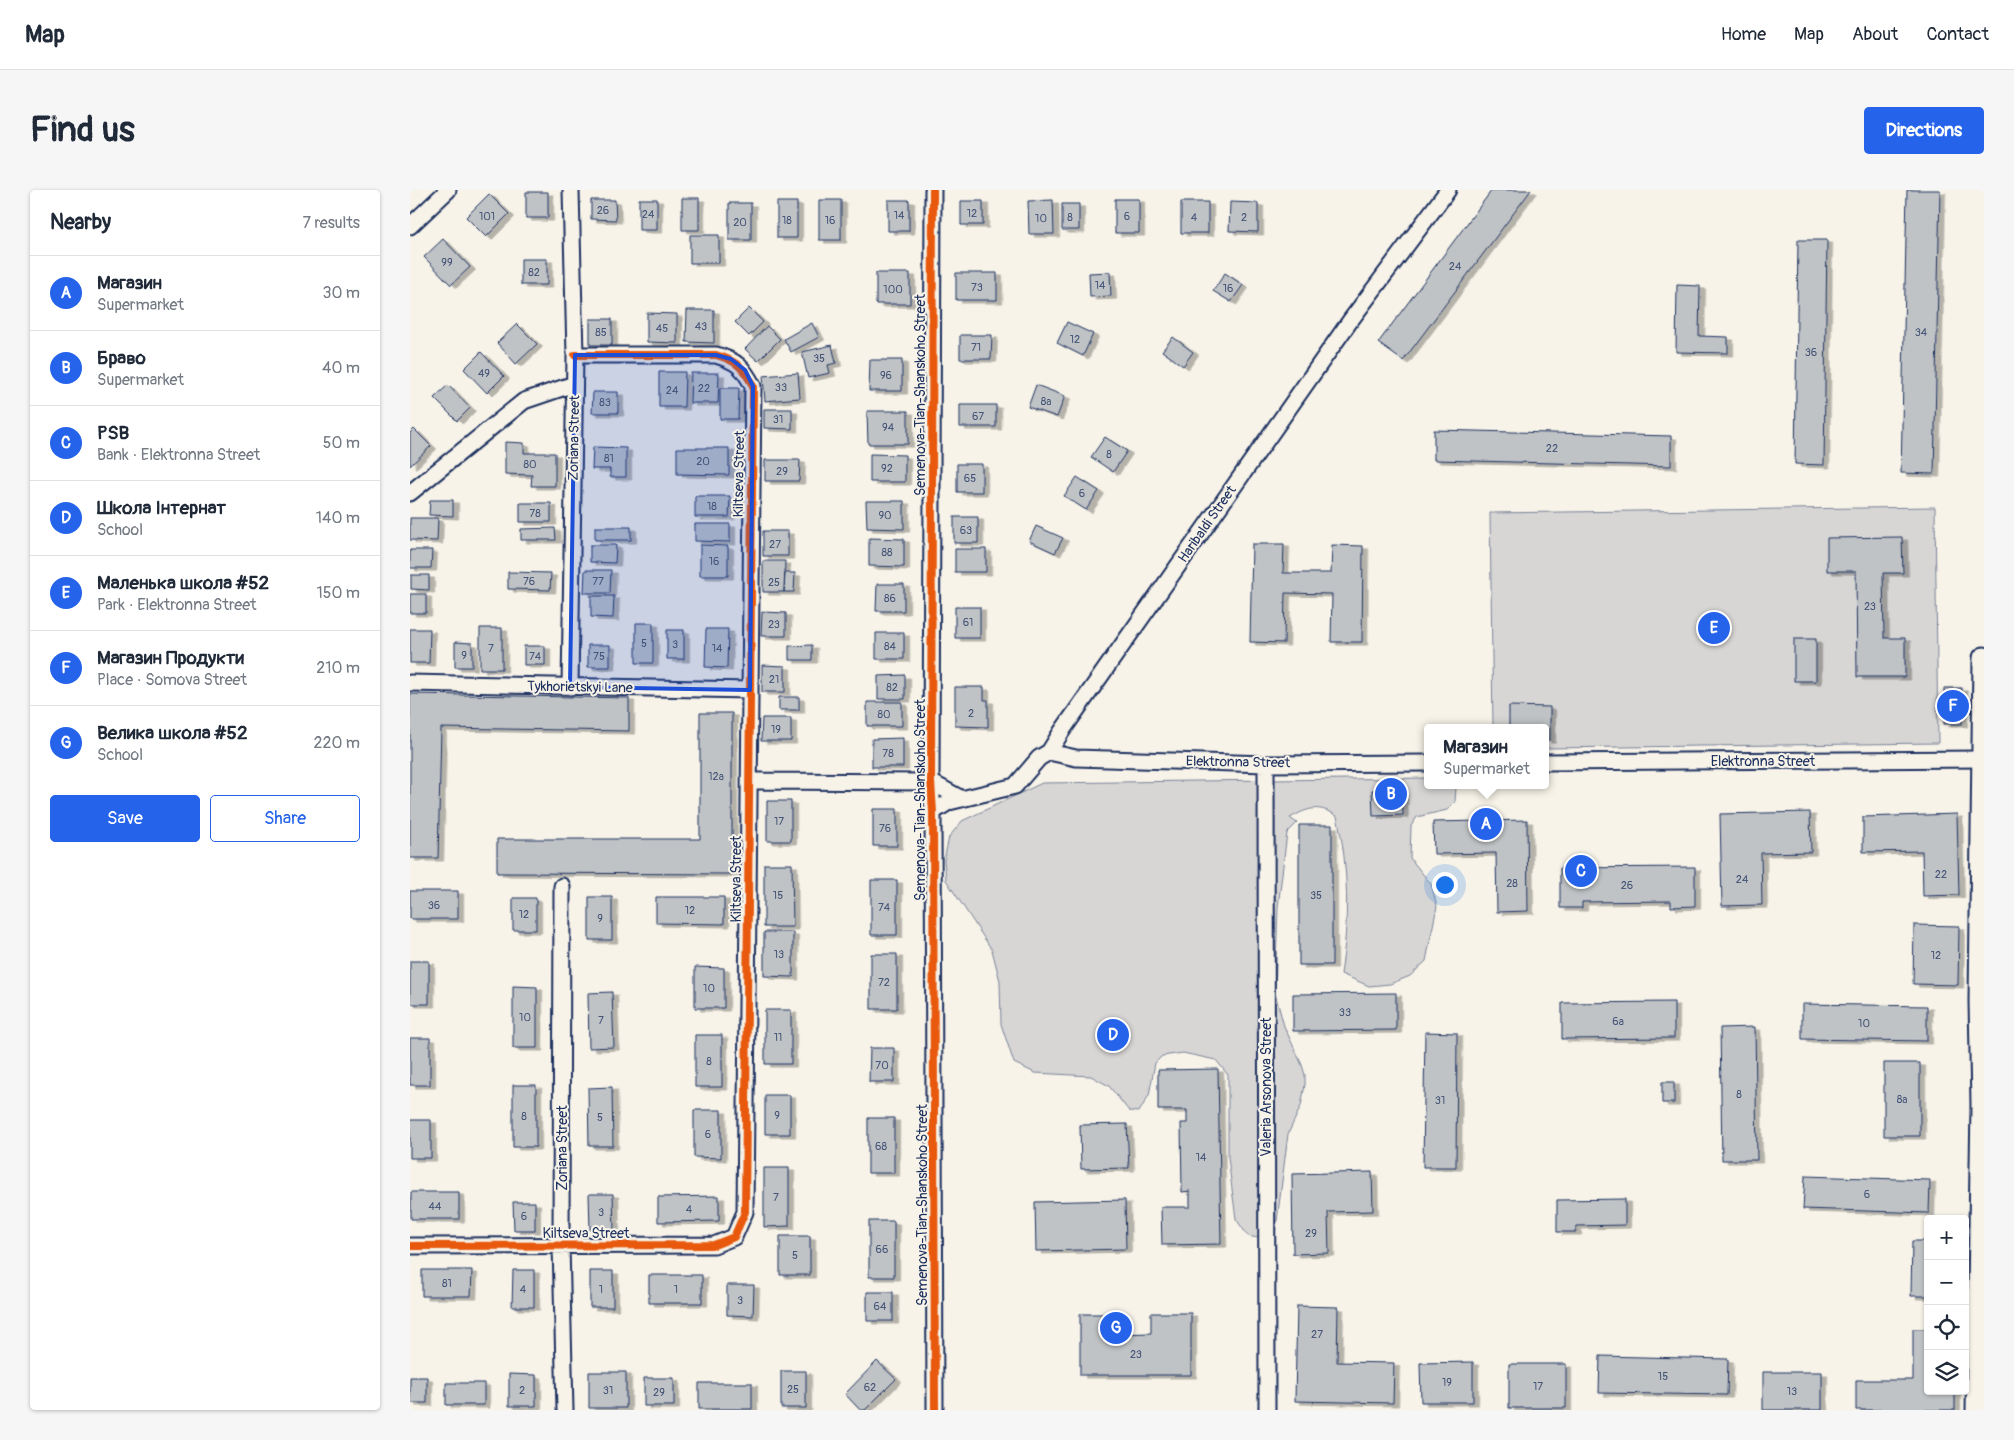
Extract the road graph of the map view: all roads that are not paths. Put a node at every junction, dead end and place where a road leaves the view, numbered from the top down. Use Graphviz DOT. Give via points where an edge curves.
graph roads {
  1 [pos="448,190"];
  2 [pos="572,190"];
  3 [pos="933,190"];
  4 [pos="1448,190"];
  5 [pos="410,226"];
  6 [pos="575,355"];
  7 [pos="574,384"];
  8 [pos="410,494"];
  9 [pos="1984,658"];
  10 [pos="410,683"];
  11 [pos="570,687"];
  12 [pos="750,690"];
  13 [pos="1049,752"];
  14 [pos="1982,759"];
  15 [pos="1549,762"];
  16 [pos="1424,763"];
  17 [pos="1266,764"];
  18 [pos="749,781"];
  19 [pos="931,782"];
  20 [pos="962,799"];
  21 [pos="1983,801"];
  22 [pos="933,812"];
  23 [pos="562,886"];
  24 [pos="1983,1105"];
  25 [pos="561,1245"];
  26 [pos="410,1246"];
  27 [pos="565,1410"];
  28 [pos="935,1410"];
  29 [pos="1267,1410"];
  30 [pos="1976,1410"];
  1 -- 5 [label="street"];
  2 -- 6 [label="street, Zoriana Street"];
  3 -- 19 [label="street, Semenova-Tian-Shanskoho Street"];
  4 -- 13 [label="street, Haribaldi Street" via="1350,321"];
  6 -- 7 [label="street, Zoriana Street"];
  6 -- 12 [label="street, Kiltseva Street" via="716,355 732,360 745,370 753,386"];
  7 -- 8 [label="street" via="524,401"];
  7 -- 11 [label="street, Zoriana Street"];
  9 -- 14 [label="main road"];
  10 -- 11 [label="street, Tykhorietskyi Lane"];
  11 -- 12 [label="street, Tykhorietskyi Lane"];
  12 -- 18 [label="street, Kiltseva Street"];
  13 -- 17 [label="street, Elektronna Street" via="1076,758"];
  13 -- 20 [label="street, Haribaldi Street" via="1039,758 1015,786"];
  14 -- 15 [label="street, Elektronna Street"];
  14 -- 21 [label="main road"];
  16 -- 17 [label="street, Elektronna Street"];
  17 -- 29 [label="street, Valeria Arsonova Street"];
  18 -- 19 [label="street"];
  18 -- 25 [label="street, Kiltseva Street" via="745,1212 734,1237 714,1245"];
  19 -- 20 [label="street"];
  19 -- 22 [label="street, Semenova-Tian-Shanskoho Street"];
  20 -- 22 [label="street, Haribaldi Street" via="949,802"];
  21 -- 24 [label="main road" via="1980,1001"];
  22 -- 28 [label="street, Semenova-Tian-Shanskoho Street"];
  23 -- 25 [label="street, Zoriana Street"];
  24 -- 30 [label="main road"];
  25 -- 26 [label="street, Kiltseva Street"];
  25 -- 27 [label="street, Zoriana Street"];
}
